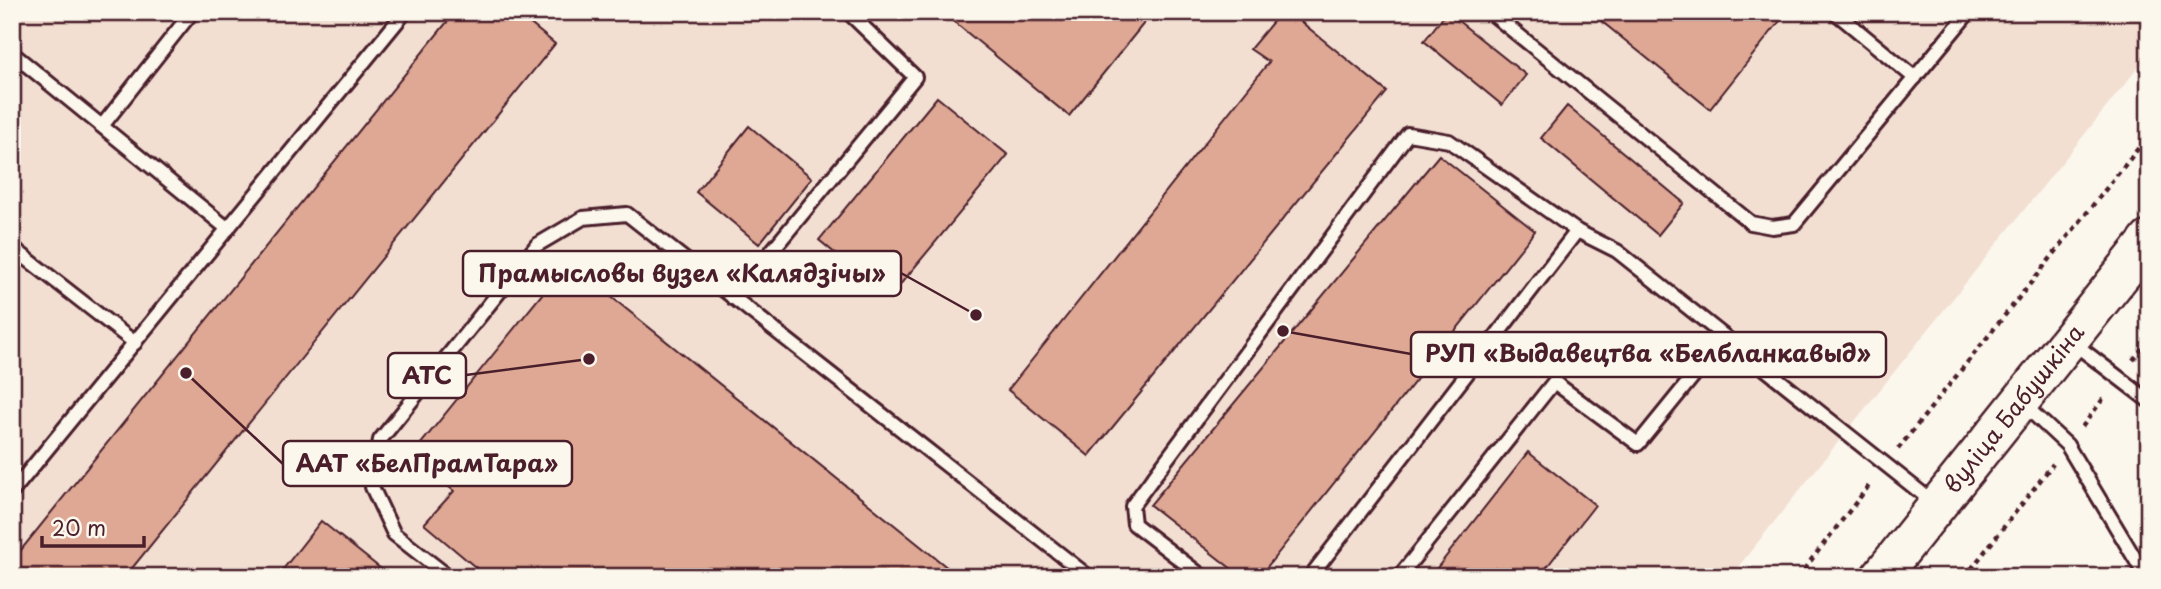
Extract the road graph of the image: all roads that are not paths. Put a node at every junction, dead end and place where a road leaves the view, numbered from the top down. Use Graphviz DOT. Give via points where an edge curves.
graph roads {
  1 [pos="192,12"];
  2 [pos="405,12"];
  3 [pos="848,12"];
  4 [pos="1490,12"];
  5 [pos="1835,12"];
  6 [pos="1969,12"];
  7 [pos="12,53"];
  8 [pos="1914,78"];
  9 [pos="102,126"];
  10 [pos="228,229"];
  11 [pos="1577,230"];
  12 [pos="2149,240"];
  13 [pos="12,247"];
  14 [pos="733,298"];
  15 [pos="1725,337"];
  16 [pos="2069,339"];
  17 [pos="135,343"];
  18 [pos="2020,401"];
  19 [pos="2149,401"];
  20 [pos="12,492"];
  21 [pos="1937,505"];
  22 [pos="449,577"];
  23 [pos="1089,577"];
  24 [pos="1203,577"];
  25 [pos="1310,577"];
  26 [pos="1399,577"];
  27 [pos="1880,577"];
  28 [pos="2146,577"];
  1 -- 9 [label="lane"];
  2 -- 10 [label="lane"];
  3 -- 14 [label="lane" via="915,77"];
  4 -- 8 [label="lane" via="1751,223 1772,227 1794,224"];
  5 -- 8 [label="lane"];
  6 -- 8 [label="lane"];
  7 -- 9 [label="lane"];
  9 -- 10 [label="lane"];
  10 -- 17 [label="lane"];
  11 -- 15 [label="lane" via="1617,251"];
  11 -- 24 [label="lane" via="1449,141 1408,134 1132,506 1134,524"];
  11 -- 25 [label="lane"];
  12 -- 16 [label="street, вуліца Бабушкіна"];
  13 -- 17 [label="lane"];
  14 -- 22 [label="lane" via="627,214 583,218 537,245 380,440 372,487 394,534"];
  14 -- 23 [label="lane"];
  15 -- 21 [label="lane"];
  15 -- 26 [label="lane" via="1639,444 1553,382"];
  16 -- 18 [label="street, вуліца Бабушкіна"];
  16 -- 19 [label="lane"];
  17 -- 20 [label="lane"];
  18 -- 21 [label="street, вуліца Бабушкіна"];
  18 -- 28 [label="lane" via="2067,445"];
  21 -- 27 [label="street, вуліца Бабушкіна"];
}
